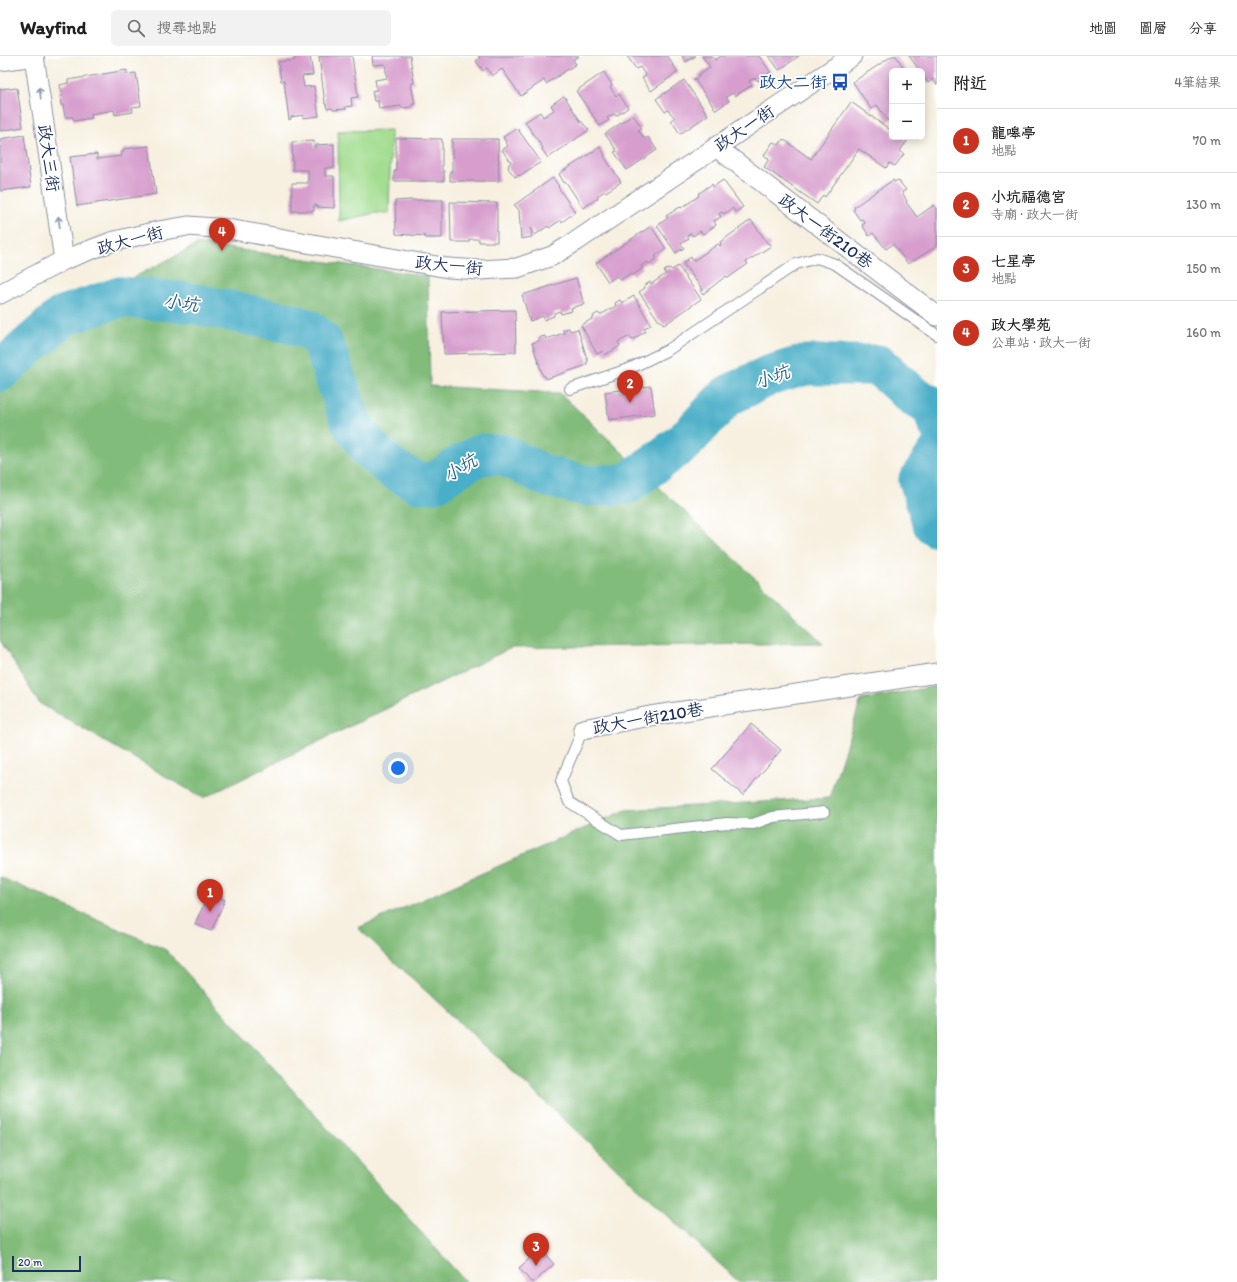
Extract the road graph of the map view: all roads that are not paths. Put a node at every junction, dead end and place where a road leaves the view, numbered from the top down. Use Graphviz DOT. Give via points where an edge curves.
graph roads {
  1 [pos="34,56"];
  2 [pos="852,56"];
  3 [pos="0,62"];
  4 [pos="716,147"];
  5 [pos="64,260"];
  6 [pos="0,294"];
  7 [pos="937,316"];
  8 [pos="937,335"];
  9 [pos="570,389"];
  10 [pos="937,673"];
  11 [pos="583,729"];
  12 [pos="824,812"];
  1 -- 3 [label="street, 政大三街"];
  5 -- 1 [label="street, 政大三街 / 政大三街, one-way"];
  2 -- 4 [label="street, 政大一街"];
  4 -- 5 [label="street, 政大一街" via="552,256 518,268 480,270 441,267 228,229 188,226 111,242"];
  4 -- 7 [label="street, 政大一街210巷"];
  5 -- 6 [label="street, 政大一街"];
  8 -- 9 [label="lane" via="835,264 816,258 796,264 668,350 631,368"];
  10 -- 11 [label="street, 政大一街210巷" via="650,716"];
  11 -- 12 [label="lane, 政大一街210巷" via="561,781 569,802 621,835 727,823 752,824 773,817"];
}
